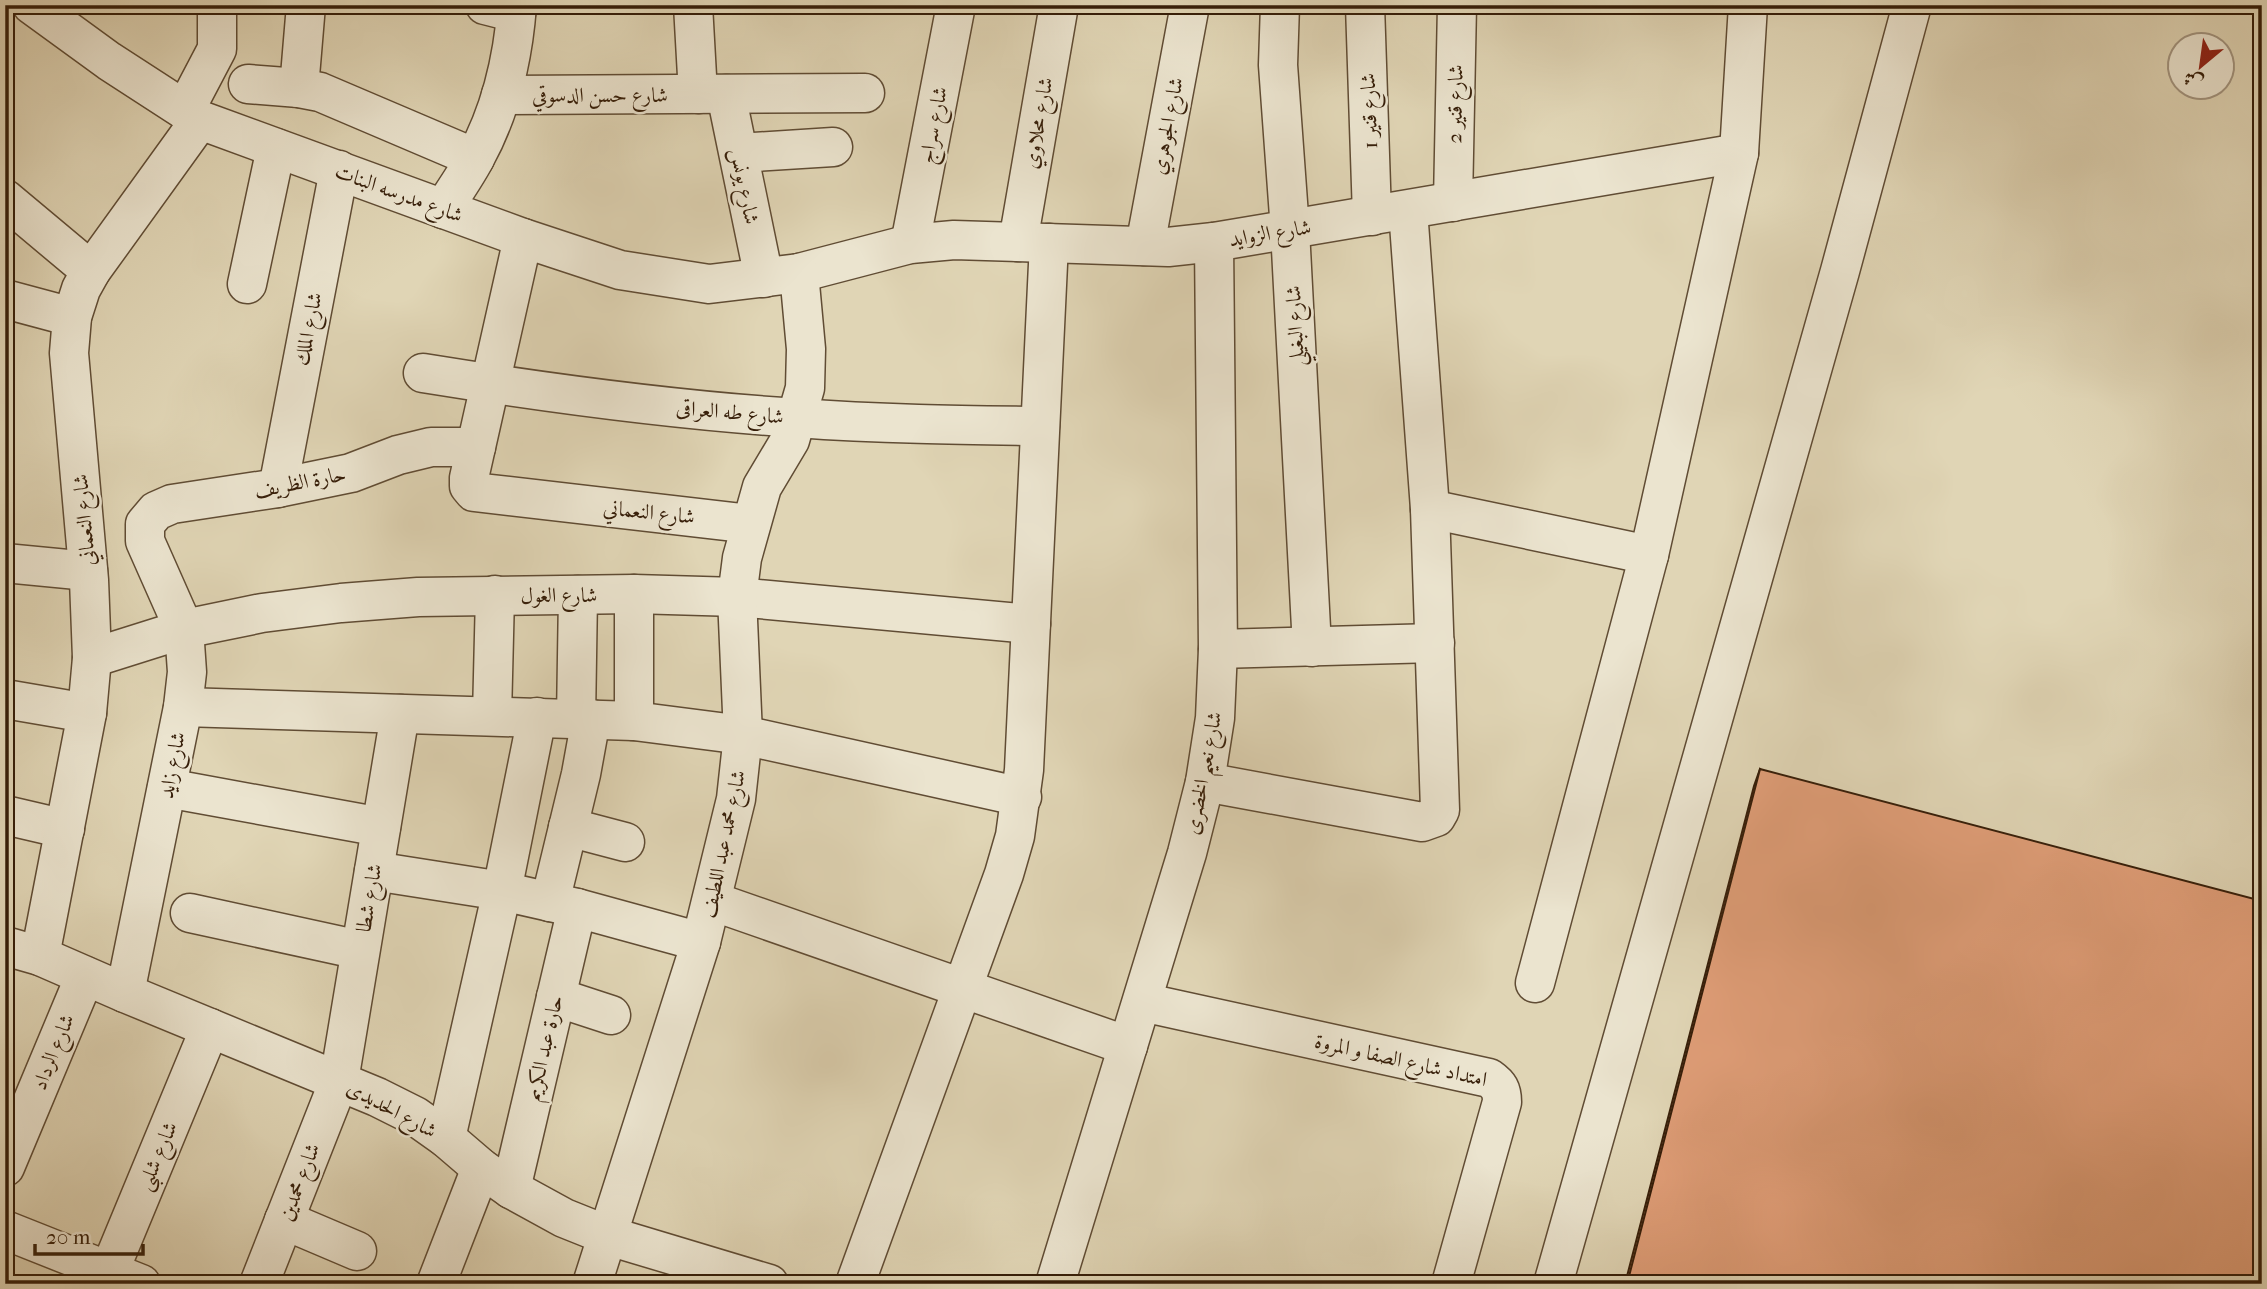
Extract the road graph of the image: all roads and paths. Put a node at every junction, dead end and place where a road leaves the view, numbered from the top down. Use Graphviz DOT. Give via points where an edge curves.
graph roads {
  1 [pos="32,5"];
  2 [pos="218,5"];
  3 [pos="306,5"];
  4 [pos="693,5"];
  5 [pos="956,5"];
  6 [pos="1059,5"];
  7 [pos="1190,5"];
  8 [pos="1280,5"];
  9 [pos="1365,5"];
  10 [pos="1457,5"];
  11 [pos="1748,5"];
  12 [pos="1912,5"];
  13 [pos="506,8"];
  14 [pos="248,85"];
  15 [pos="299,88"];
  16 [pos="865,93"];
  17 [pos="712,94"];
  18 [pos="501,95"];
  19 [pos="193,115"];
  20 [pos="833,147"];
  21 [pos="276,148"];
  22 [pos="739,153"];
  23 [pos="1740,153"];
  24 [pos="475,158"];
  25 [pos="338,170"];
  26 [pos="5,199"];
  27 [pos="1453,202"];
  28 [pos="443,209"];
  29 [pos="1390,213"];
  30 [pos="1290,230"];
  31 [pos="523,239"];
  32 [pos="1034,242"];
  33 [pos="1214,242"];
  34 [pos="909,244"];
  35 [pos="1145,246"];
  36 [pos="91,271"];
  37 [pos="781,275"];
  38 [pos="247,284"];
  39 [pos="5,299"];
  40 [pos="72,317"];
  41 [pos="423,373"];
  42 [pos="491,384"];
  43 [pos="796,418"];
  44 [pos="1040,426"];
  45 [pos="476,447"];
  46 [pos="278,488"];
  47 [pos="1430,509"];
  48 [pos="751,524"];
  49 [pos="145,541"];
  50 [pos="1648,555"];
  51 [pos="5,563"];
  52 [pos="88,571"];
  53 [pos="634,594"];
  54 [pos="495,595"];
  55 [pos="579,595"];
  56 [pos="737,597"];
  57 [pos="1031,624"];
  58 [pos="184,629"];
  59 [pos="1435,643"];
  60 [pos="1312,647"];
  61 [pos="1218,649"];
  62 [pos="92,658"];
  63 [pos="5,699"];
  64 [pos="183,707"];
  65 [pos="87,713"];
  66 [pos="401,714"];
  67 [pos="492,716"];
  68 [pos="537,717"];
  69 [pos="584,719"];
  70 [pos="634,722"];
  71 [pos="743,735"];
  72 [pos="1205,782"];
  73 [pos="167,788"];
  74 [pos="1021,797"];
  75 [pos="5,816"];
  76 [pos="381,827"];
  77 [pos="568,827"];
  78 [pos="65,829"];
  79 [pos="625,842"];
  80 [pos="374,871"];
  81 [pos="502,891"];
  82 [pos="712,901"];
  83 [pos="564,905"];
  84 [pos="190,913"];
  85 [pos="701,942"];
  86 [pos="360,950"];
  87 [pos="22,951"];
  88 [pos="85,976"];
  89 [pos="1535,983"];
  90 [pos="962,989"];
  91 [pos="125,993"];
  92 [pos="556,997"];
  93 [pos="1142,1002"];
  94 [pos="611,1015"];
  95 [pos="210,1028"];
  96 [pos="1128,1046"];
  97 [pos="339,1081"];
  98 [pos="446,1138"];
  99 [pos="5,1167"];
  100 [pos="496,1178"];
  101 [pos="284,1220"];
  102 [pos="5,1230"];
  103 [pos="608,1236"];
  104 [pos="357,1251"];
  105 [pos="118,1280"];
  106 [pos="259,1284"];
  107 [pos="436,1284"];
  108 [pos="592,1284"];
  109 [pos="769,1284"];
  110 [pos="855,1284"];
  111 [pos="1055,1284"];
  112 [pos="1451,1284"];
  113 [pos="1553,1284"];
  1 -- 19 [label="street, شارع مدرسه البنات"];
  2 -- 19 [label="street, شارع النعماني" via="217,49"];
  3 -- 15 [label="street"];
  4 -- 17 [label="street, شارع حسن الدسوقي"];
  5 -- 34 [label="street, شارع سراج"];
  6 -- 32 [label="street, شارع محلاوي"];
  7 -- 35 [label="street, شارع الجوهري"];
  8 -- 30 [label="street, شارع البغيلي" via="1278,65"];
  9 -- 29 [label="street, شارع قنير 1"];
  10 -- 27 [label="street, شارع قنير 2"];
  11 -- 23 [label="street"];
  12 -- 113 [label="street"];
  13 -- 18 [label="street" via="509,69"];
  14 -- 15 [label="street"];
  15 -- 24 [label="street" via="320,92"];
  16 -- 17 [label="street, شارع حسن الدسوقي"];
  17 -- 18 [label="street, شارع حسن الدسوقي"];
  17 -- 22 [label="street, شارع يونس"];
  18 -- 24 [label="street"];
  19 -- 21 [label="street, شارع مدرسه البنات"];
  19 -- 36 [label="street, شارع النعماني"];
  20 -- 22 [label="street"];
  21 -- 25 [label="street, شارع مدرسه البنات"];
  21 -- 38 [label="street"];
  22 -- 37 [label="street, شارع يونس"];
  23 -- 27 [label="street, شارع الزوايد"];
  23 -- 50 [label="street"];
  24 -- 28 [label="street"];
  25 -- 28 [label="street, شارع مدرسه البنات"];
  25 -- 46 [label="street, شارع الملك"];
  26 -- 36 [label="street"];
  27 -- 29 [label="street, شارع الزوايد"];
  28 -- 31 [label="street, شارع مدرسه البنات"];
  29 -- 30 [label="street, شارع الزوايد"];
  29 -- 47 [label="street, شارع قنير 1"];
  30 -- 33 [label="street, شارع الزوايد"];
  30 -- 60 [label="street, شارع البغيلي"];
  31 -- 37 [label="street, شارع مدرسه البنات" via="620,270 709,284"];
  31 -- 42 [label="street, شارع النعماني"];
  32 -- 34 [label="street, شارع الزوايد"];
  32 -- 35 [label="street, شارع الزوايد"];
  32 -- 44 [label="street, شارع محلاوي"];
  33 -- 35 [label="street, شارع الزوايد"];
  33 -- 61 [label="street, شارع نعيم الخضرى"];
  34 -- 37 [label="street, شارع الزوايد"];
  36 -- 40 [label="street, شارع النعماني"];
  37 -- 43 [label="street, شارع محمد عبد اللطيف" via="806,349 805,388"];
  39 -- 40 [label="street"];
  40 -- 52 [label="street, شارع النعماني" via="69,352"];
  41 -- 42 [label="street, شارع طه العراقى"];
  42 -- 43 [label="street, شارع طه العراقى" via="643,405"];
  42 -- 45 [label="street, شارع النعماني"];
  43 -- 44 [label="street, شارع طه العراقى"];
  43 -- 48 [label="street, شارع محمد عبد اللطيف" via="790,440 762,487"];
  44 -- 57 [label="street, شارع محلاوي"];
  45 -- 46 [label="street, حارة الظريف" via="431,447 351,473"];
  45 -- 48 [label="street, شارع النعماني" via="469,478 474,492"];
  46 -- 49 [label="street, حارة الظريف" via="172,504 156,511 145,524"];
  47 -- 50 [label="street"];
  47 -- 59 [label="street, شارع قنير 1"];
  48 -- 56 [label="street, شارع محمد عبد اللطيف"];
  49 -- 58 [label="street, شارع زايد"];
  50 -- 89 [label="street"];
  51 -- 52 [label="street"];
  52 -- 62 [label="street, شارع النعماني"];
  53 -- 55 [label="street, شارع الغول"];
  53 -- 56 [label="street, شارع الغول"];
  53 -- 70 [label="street"];
  54 -- 55 [label="street, شارع الغول"];
  54 -- 58 [label="street, شارع الغول" via="341,603"];
  54 -- 67 [label="street"];
  55 -- 69 [label="street, حارة عبد الكريم"];
  56 -- 57 [label="street, شارع الغول"];
  56 -- 71 [label="street, شارع محمد عبد اللطيف"];
  57 -- 74 [label="street, شارع محلاوي"];
  58 -- 62 [label="street, شارع الغول"];
  58 -- 64 [label="street, شارع زايد" via="187,672"];
  59 -- 60 [label="street"];
  59 -- 72 [label="street, شارع قنير 1" via="1440,810 1430,821"];
  60 -- 61 [label="street"];
  61 -- 72 [label="street, شارع نعيم الخضرى" via="1215,718"];
  62 -- 65 [label="street, شارع النعماني"];
  63 -- 65 [label="street"];
  64 -- 66 [label="street"];
  64 -- 73 [label="street, شارع زايد"];
  65 -- 78 [label="street, شارع النعماني"];
  66 -- 67 [label="street"];
  66 -- 76 [label="street, شارع شطا"];
  67 -- 68 [label="street"];
  68 -- 69 [label="street"];
  68 -- 81 [label="street"];
  69 -- 70 [label="street"];
  69 -- 77 [label="street, حارة عبد الكريم"];
  70 -- 71 [label="street"];
  71 -- 74 [label="street"];
  71 -- 82 [label="street, شارع محمد عبد اللطيف" via="736,799"];
  72 -- 93 [label="street, شارع نعيم الخضرى"];
  73 -- 76 [label="street"];
  73 -- 91 [label="street, شارع زايد"];
  74 -- 90 [label="street, شارع محلاوي" via="1004,874"];
  75 -- 78 [label="street"];
  76 -- 80 [label="street, شارع شطا"];
  77 -- 79 [label="street"];
  77 -- 83 [label="street, حارة عبد الكريم"];
  78 -- 87 [label="street, شارع النعماني"];
  80 -- 81 [label="street"];
  80 -- 86 [label="street, شارع شطا"];
  81 -- 83 [label="street"];
  81 -- 98 [label="street"];
  82 -- 85 [label="street, شارع محمد عبد اللطيف"];
  82 -- 90 [label="street"];
  83 -- 85 [label="street"];
  83 -- 92 [label="street, حارة عبد الكريم"];
  84 -- 86 [label="street"];
  85 -- 103 [label="street, شارع محمد عبد اللطيف"];
  86 -- 97 [label="street, شارع شطا"];
  87 -- 88 [label="street, شارع الحديدى"];
  88 -- 91 [label="street, شارع الحديدى"];
  88 -- 99 [label="street, شارع الرداد"];
  90 -- 96 [label="street"];
  90 -- 110 [label="street, شارع محلاوي"];
  91 -- 95 [label="street, شارع الحديدى"];
  92 -- 94 [label="street"];
  92 -- 100 [label="street, حارة عبد الكريم"];
  93 -- 96 [label="street, شارع نعيم الخضرى"];
  93 -- 112 [label="street, امتداد شارع الصفا و المروة" via="1489,1078 1497,1084 1502,1102"];
  95 -- 97 [label="street, شارع الحديدى"];
  95 -- 105 [label="street, شارع شلبى"];
  96 -- 111 [label="street, شارع نعيم الخضرى"];
  97 -- 98 [label="street, شارع الحديدى" via="415,1116"];
  97 -- 101 [label="street, شارع محمدين"];
  98 -- 100 [label="street, شارع الحديدى"];
  100 -- 103 [label="street, شارع الحديدى"];
  100 -- 107 [label="street, حارة عبد الكريم"];
  101 -- 104 [label="street"];
  101 -- 106 [label="street, شارع محمدين"];
  102 -- 105 [label="street"];
  103 -- 108 [label="street, شارع محمد عبد اللطيف"];
  103 -- 109 [label="street, شارع الحديدى"];
}
